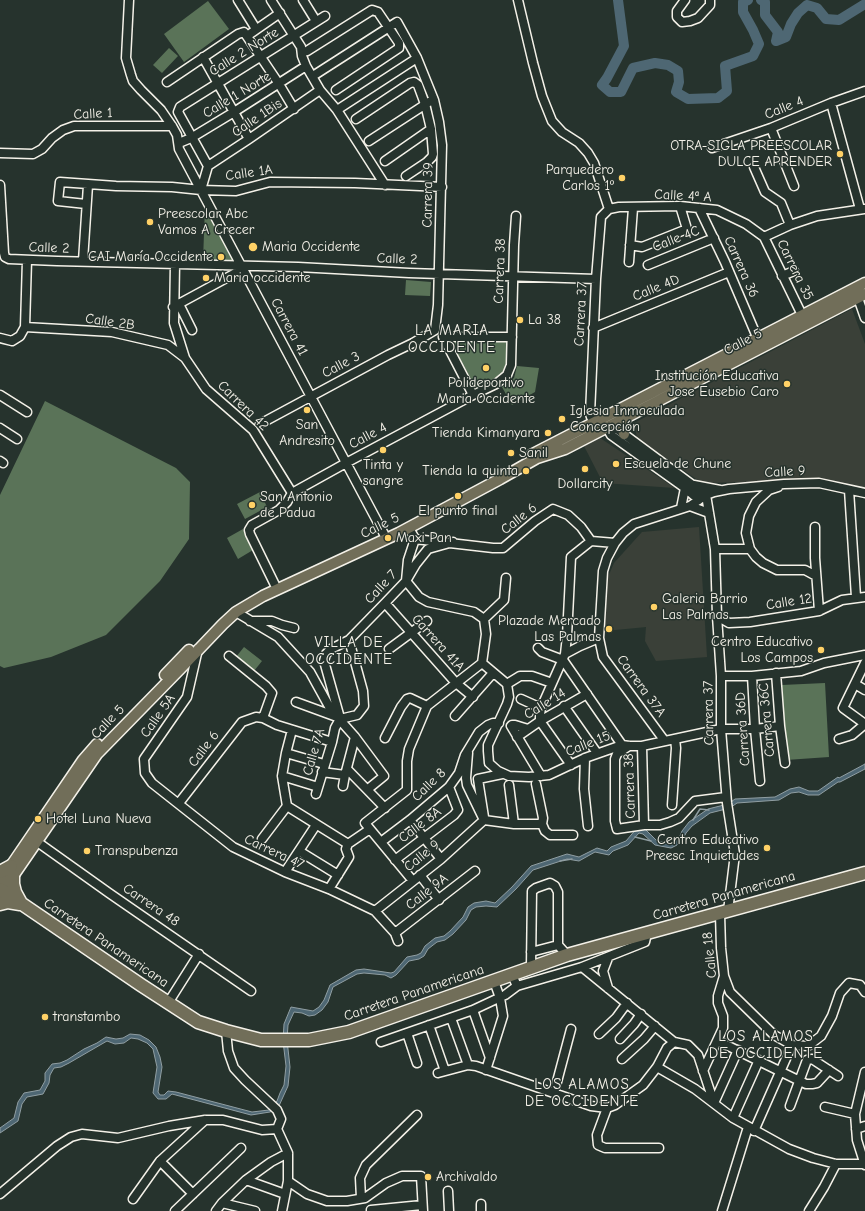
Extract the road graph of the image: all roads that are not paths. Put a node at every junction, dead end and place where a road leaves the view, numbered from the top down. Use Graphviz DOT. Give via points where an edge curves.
graph roads {
  1 [pos="130,0"];
  2 [pos="238,0"];
  3 [pos="271,0"];
  4 [pos="303,0"];
  5 [pos="518,0"];
  6 [pos="685,0"];
  7 [pos="710,0"];
  8 [pos="280,14"];
  9 [pos="325,16"];
  10 [pos="316,21"];
  11 [pos="388,27"];
  12 [pos="256,29"];
  13 [pos="246,34"];
  14 [pos="294,36"];
  15 [pos="307,51"];
  16 [pos="203,57"];
  17 [pos="261,57"];
  18 [pos="418,61"];
  19 [pos="306,66"];
  20 [pos="316,74"];
  21 [pos="167,82"];
  22 [pos="218,84"];
  23 [pos="279,84"];
  24 [pos="320,90"];
  25 [pos="336,90"];
  26 [pos="865,91"];
  27 [pos="434,100"];
  28 [pos="831,103"];
  29 [pos="425,104"];
  30 [pos="294,109"];
  31 [pos="337,110"];
  32 [pos="234,112"];
  33 [pos="356,119"];
  34 [pos="172,126"];
  35 [pos="771,128"];
  36 [pos="431,129"];
  37 [pos="191,138"];
  38 [pos="250,139"];
  39 [pos="369,141"];
  40 [pos="179,143"];
  41 [pos="712,148"];
  42 [pos="0,153"];
  43 [pos="385,161"];
  44 [pos="208,166"];
  45 [pos="754,167"];
  46 [pos="406,176"];
  47 [pos="0,185"];
  48 [pos="88,185"];
  49 [pos="384,185"];
  50 [pos="794,186"];
  51 [pos="442,187"];
  52 [pos="202,190"];
  53 [pos="86,204"];
  54 [pos="680,206"];
  55 [pos="633,208"];
  56 [pos="699,208"];
  57 [pos="609,209"];
  58 [pos="862,209"];
  59 [pos="516,216"];
  60 [pos="790,224"];
  61 [pos="764,237"];
  62 [pos="714,238"];
  63 [pos="630,245"];
  64 [pos="28,260"];
  65 [pos="84,262"];
  66 [pos="628,262"];
  67 [pos="175,264"];
  68 [pos="648,265"];
  69 [pos="242,267"];
  70 [pos="794,271"];
  71 [pos="729,272"];
  72 [pos="438,274"];
  73 [pos="513,276"];
  74 [pos="782,276"];
  75 [pos="596,279"];
  76 [pos="865,283"];
  77 [pos="862,296"];
  78 [pos="176,306"];
  79 [pos="802,315"];
  80 [pos="865,318"];
  81 [pos="25,327"];
  82 [pos="593,328"];
  83 [pos="192,330"];
  84 [pos="435,330"];
  85 [pos="512,336"];
  86 [pos="178,337"];
  87 [pos="0,338"];
  88 [pos="757,338"];
  89 [pos="168,345"];
  90 [pos="185,358"];
  91 [pos="507,375"];
  92 [pos="0,395"];
  93 [pos="473,395"];
  94 [pos="311,396"];
  95 [pos="638,400"];
  96 [pos="643,409"];
  97 [pos="26,412"];
  98 [pos="627,417"];
  99 [pos="596,421"];
  100 [pos="260,424"];
  101 [pos="0,428"];
  102 [pos="607,428"];
  103 [pos="624,434"];
  104 [pos="17,439"];
  105 [pos="346,462"];
  106 [pos="693,484"];
  107 [pos="784,484"];
  108 [pos="684,488"];
  109 [pos="722,490"];
  110 [pos="849,490"];
  111 [pos="292,493"];
  112 [pos="865,493"];
  113 [pos="710,494"];
  114 [pos="699,500"];
  115 [pos="690,506"];
  116 [pos="681,508"];
  117 [pos="709,513"];
  118 [pos="815,527"];
  119 [pos="409,528"];
  120 [pos="384,534"];
  121 [pos="415,539"];
  122 [pos="591,541"];
  123 [pos="453,542"];
  124 [pos="615,543"];
  125 [pos="428,549"];
  126 [pos="715,549"];
  127 [pos="750,549"];
  128 [pos="815,558"];
  129 [pos="805,570"];
  130 [pos="816,576"];
  131 [pos="506,578"];
  132 [pos="406,581"];
  133 [pos="275,585"];
  134 [pos="856,597"];
  135 [pos="865,597"];
  136 [pos="385,603"];
  137 [pos="819,611"];
  138 [pos="236,612"];
  139 [pos="717,616"];
  140 [pos="484,619"];
  141 [pos="249,620"];
  142 [pos="427,621"];
  143 [pos="294,628"];
  144 [pos="410,632"];
  145 [pos="567,636"];
  146 [pos="599,638"];
  147 [pos="349,640"];
  148 [pos="580,646"];
  149 [pos="538,648"];
  150 [pos="198,649"];
  151 [pos="389,649"];
  152 [pos="865,655"];
  153 [pos="229,656"];
  154 [pos="564,657"];
  155 [pos="482,663"];
  156 [pos="865,663"];
  157 [pos="493,673"];
  158 [pos="776,673"];
  159 [pos="721,676"];
  160 [pos="752,676"];
  161 [pos="456,683"];
  162 [pos="552,683"];
  163 [pos="507,684"];
  164 [pos="855,684"];
  165 [pos="865,690"];
  166 [pos="587,694"];
  167 [pos="473,697"];
  168 [pos="521,699"];
  169 [pos="296,702"];
  170 [pos="427,706"];
  171 [pos="564,706"];
  172 [pos="541,708"];
  173 [pos="455,716"];
  174 [pos="260,718"];
  175 [pos="339,718"];
  176 [pos="540,721"];
  177 [pos="499,723"];
  178 [pos="865,724"];
  179 [pos="780,726"];
  180 [pos="721,729"];
  181 [pos="755,729"];
  182 [pos="292,730"];
  183 [pos="528,730"];
  184 [pos="356,737"];
  185 [pos="517,737"];
  186 [pos="385,738"];
  187 [pos="675,739"];
  188 [pos="839,739"];
  189 [pos="664,740"];
  190 [pos="332,742"];
  191 [pos="626,746"];
  192 [pos="642,746"];
  193 [pos="469,749"];
  194 [pos="286,753"];
  195 [pos="597,753"];
  196 [pos="585,758"];
  197 [pos="785,763"];
  198 [pos="571,765"];
  199 [pos="323,768"];
  200 [pos="346,772"];
  201 [pos="145,773"];
  202 [pos="502,774"];
  203 [pos="282,776"];
  204 [pos="541,776"];
  205 [pos="760,781"];
  206 [pos="536,784"];
  207 [pos="509,785"];
  208 [pos="343,786"];
  209 [pos="449,787"];
  210 [pos="368,790"];
  211 [pos="179,804"];
  212 [pos="727,804"];
  213 [pos="672,805"];
  214 [pos="286,806"];
  215 [pos="385,808"];
  216 [pos="410,820"];
  217 [pos="484,820"];
  218 [pos="514,824"];
  219 [pos="542,824"];
  220 [pos="316,825"];
  221 [pos="644,825"];
  222 [pos="368,826"];
  223 [pos="588,826"];
  224 [pos="574,835"];
  225 [pos="425,838"];
  226 [pos="262,840"];
  227 [pos="36,841"];
  228 [pos="381,842"];
  229 [pos="348,844"];
  230 [pos="299,851"];
  231 [pos="441,858"];
  232 [pos="395,860"];
  233 [pos="12,871"];
  234 [pos="475,871"];
  235 [pos="0,872"];
  236 [pos="285,872"];
  237 [pos="865,873"];
  238 [pos="338,875"];
  239 [pos="416,878"];
  240 [pos="1,889"];
  241 [pos="329,889"];
  242 [pos="439,900"];
  243 [pos="0,904"];
  244 [pos="24,905"];
  245 [pos="375,911"];
  246 [pos="724,912"];
  247 [pos="395,933"];
  248 [pos="647,933"];
  249 [pos="398,941"];
  250 [pos="558,945"];
  251 [pos="531,952"];
  252 [pos="199,954"];
  253 [pos="567,955"];
  254 [pos="608,958"];
  255 [pos="531,967"];
  256 [pos="582,967"];
  257 [pos="724,976"];
  258 [pos="514,980"];
  259 [pos="494,981"];
  260 [pos="608,988"];
  261 [pos="251,991"];
  262 [pos="865,992"];
  263 [pos="500,998"];
  264 [pos="168,1002"];
  265 [pos="627,1003"];
  266 [pos="473,1010"];
  267 [pos="641,1014"];
  268 [pos="451,1018"];
  269 [pos="429,1026"];
  270 [pos="656,1026"];
  271 [pos="571,1029"];
  272 [pos="226,1031"];
  273 [pos="407,1033"];
  274 [pos="599,1034"];
  275 [pos="620,1039"];
  276 [pos="718,1041"];
  277 [pos="381,1042"];
  278 [pos="674,1042"];
  279 [pos="792,1045"];
  280 [pos="738,1050"];
  281 [pos="490,1058"];
  282 [pos="622,1059"];
  283 [pos="759,1060"];
  284 [pos="417,1063"];
  285 [pos="468,1065"];
  286 [pos="657,1067"];
  287 [pos="486,1070"];
  288 [pos="781,1070"];
  289 [pos="829,1070"];
  290 [pos="703,1071"];
  291 [pos="865,1072"];
  292 [pos="838,1076"];
  293 [pos="799,1080"];
  294 [pos="554,1093"];
  295 [pos="714,1103"];
  296 [pos="790,1106"];
  297 [pos="825,1107"];
  298 [pos="607,1108"];
  299 [pos="855,1114"];
  300 [pos="417,1115"];
  301 [pos="733,1118"];
  302 [pos="205,1120"];
  303 [pos="865,1126"];
  304 [pos="277,1129"];
  305 [pos="751,1129"];
  306 [pos="856,1129"];
  307 [pos="241,1148"];
  308 [pos="659,1148"];
  309 [pos="288,1153"];
  310 [pos="160,1161"];
  311 [pos="836,1164"];
  312 [pos="864,1165"];
  313 [pos="246,1180"];
  314 [pos="288,1181"];
  315 [pos="448,1191"];
  316 [pos="0,1194"];
  317 [pos="193,1194"];
  318 [pos="285,1194"];
  319 [pos="363,1198"];
  320 [pos="133,1199"];
  321 [pos="222,1203"];
  322 [pos="422,1208"];
  323 [pos="372,1210"];
  324 [pos="174,1211"];
  325 [pos="216,1211"];
  326 [pos="255,1211"];
  327 [pos="282,1211"];
  328 [pos="449,1211"];
  329 [pos="722,1211"];
  330 [pos="809,1211"];
  1 -- 34 [label="street, Carrera 41" via="126,58 130,75"];
  2 -- 12 [label="street"];
  3 -- 8 [label="street"];
  4 -- 10 [label="street"];
  5 -- 57 [label="street" via="542,96 552,120 562,132 579,143 588,153 594,163"];
  6 -- 7 [label="street" via="677,11 677,16 682,22 698,18 710,6"];
  8 -- 12 [label="street"];
  8 -- 14 [label="street"];
  9 -- 10 [label="street, Calle 2 Norte"];
  10 -- 14 [label="street, Calle 2 Norte"];
  11 -- 15 [label="street" via="378,12 372,10"];
  11 -- 18 [label="street, Carrera 39" via="397,22"];
  11 -- 20 [label="street"];
  11 -- 25 [label="street" via="399,43 398,49"];
  12 -- 13 [label="street"];
  13 -- 16 [label="street" via="238,34"];
  13 -- 17 [label="street"];
  14 -- 17 [label="street, Calle 2 Norte"];
  14 -- 19 [label="street" via="301,47"];
  16 -- 21 [label="street"];
  16 -- 22 [label="street"];
  17 -- 22 [label="street, Calle 2 Norte"];
  17 -- 23 [label="street"];
  18 -- 27 [label="street, Carrera 39"];
  18 -- 31 [label="street"];
  19 -- 23 [label="street, Calle 1 Norte"];
  19 -- 24 [label="street"];
  22 -- 32 [label="street"];
  22 -- 37 [label="street, Calle 2 Norte" via="180,107 178,112"];
  23 -- 30 [label="street"];
  23 -- 32 [label="street, Calle 1 Norte"];
  24 -- 30 [label="street, Calle 1Bis"];
  24 -- 31 [label="street"];
  26 -- 28 [label="street, Calle 4"];
  27 -- 29 [label="street"];
  27 -- 51 [label="street, Carrera 39" via="441,134"];
  28 -- 35 [label="street, Calle 4"];
  28 -- 58 [label="street"];
  29 -- 33 [label="street" via="418,84 413,82"];
  29 -- 36 [label="street"];
  29 -- 39 [label="street"];
  30 -- 38 [label="street, Calle 1Bis"];
  31 -- 49 [label="street"];
  32 -- 37 [label="street, Calle 1 Norte"];
  32 -- 38 [label="street"];
  34 -- 40 [label="street, Carrera 41"];
  34 -- 42 [label="street, Calle 1" via="74,126 63,130 33,154"];
  35 -- 41 [label="street, Calle 4"];
  35 -- 50 [label="street"];
  36 -- 43 [label="street"];
  36 -- 46 [label="street" via="432,157"];
  37 -- 40 [label="street, Calle 1 Norte"];
  37 -- 44 [label="street"];
  38 -- 44 [label="street, Calle 1Bis"];
  40 -- 52 [label="street, Carrera 41" via="179,149"];
  44 -- 52 [label="street"];
  45 -- 60 [label="street" via="765,192 780,203"];
  47 -- 64 [label="street, Calle 2" via="5,257"];
  48 -- 52 [label="street, Calle 1A"];
  48 -- 53 [label="street"];
  48 -- 53 [label="street, Calle 1A" via="60,182 58,201"];
  49 -- 51 [label="street, Calle 1A"];
  49 -- 52 [label="street, Calle 1A" via="270,182 236,191"];
  51 -- 72 [label="street, Carrera 39"];
  52 -- 69 [label="street, Carrera 41"];
  53 -- 65 [label="street"];
  54 -- 55 [label="street, Calle 4ª A"];
  54 -- 56 [label="street, Calle 4ª A"];
  54 -- 63 [label="street" via="687,229 642,247"];
  55 -- 57 [label="street, Calle 4ª A"];
  55 -- 63 [label="street"];
  56 -- 61 [label="street, Calle 4ª A" via="717,210 746,224"];
  56 -- 62 [label="street, Carrera 36"];
  57 -- 75 [label="street, Carrera 37" via="601,217"];
  58 -- 60 [label="street" via="817,216"];
  59 -- 73 [label="street, Carrera 38"];
  60 -- 61 [label="street"];
  61 -- 74 [label="street, Carrera 35"];
  62 -- 68 [label="street, Calle 4C"];
  62 -- 71 [label="street, Carrera 36"];
  63 -- 66 [label="street"];
  64 -- 65 [label="street, Calle 2"];
  64 -- 81 [label="street"];
  65 -- 67 [label="street, Calle 2"];
  67 -- 69 [label="street, Calle 2"];
  67 -- 78 [label="street, Carrera 42"];
  69 -- 72 [label="street, Calle 2"];
  69 -- 78 [label="street"];
  69 -- 94 [label="street, Carrera 41"];
  70 -- 74 [label="street"];
  71 -- 82 [label="street, Calle 4D"];
  71 -- 88 [label="street, Carrera 36"];
  72 -- 73 [label="street, Calle 2"];
  72 -- 84 [label="street, Carrera 39"];
  73 -- 75 [label="street, Calle 2"];
  73 -- 85 [label="street, Carrera 38"];
  74 -- 79 [label="street, Carrera 35"];
  75 -- 82 [label="street, Carrera 37"];
  76 -- 79 [label="main road, Calle 5"];
  77 -- 80 [label="street"];
  77 -- 96 [label="main road, Calle 5"];
  78 -- 83 [label="street"];
  78 -- 86 [label="street, Carrera 42" via="174,323"];
  79 -- 88 [label="main road, Calle 5"];
  81 -- 87 [label="street" via="20,336 12,341"];
  81 -- 89 [label="street, Calle 2B" via="112,332"];
  82 -- 99 [label="street, Carrera 37" via="589,410 591,417"];
  84 -- 94 [label="street, Calle 3"];
  85 -- 91 [label="street, Carrera 38" via="511,365"];
  85 -- 93 [label="street" via="443,337"];
  86 -- 89 [label="street"];
  86 -- 90 [label="street, Carrera 42"];
  88 -- 95 [label="main road, Calle 5"];
  89 -- 90 [label="street, Calle 2B"];
  90 -- 111 [label="street, Carrera 42" via="206,389 252,430"];
  91 -- 93 [label="street, Calle 4" via="496,384"];
  92 -- 97 [label="street"];
  93 -- 105 [label="street, Calle 4"];
  94 -- 100 [label="street, Calle 3"];
  94 -- 105 [label="street, Carrera 41"];
  95 -- 96 [label="main road" via="636,407"];
  95 -- 99 [label="main road, Calle 5"];
  96 -- 98 [label="main road, Calle 5"];
  98 -- 102 [label="main road, Calle 5"];
  98 -- 103 [label="main road" via="622,425"];
  99 -- 102 [label="street"];
  99 -- 120 [label="main road, Calle 5"];
  101 -- 104 [label="street"];
  102 -- 103 [label="street" via="617,429"];
  102 -- 108 [label="street" via="611,435"];
  102 -- 119 [label="main road, Calle 5" via="565,449 537,458"];
  103 -- 106 [label="street"];
  105 -- 111 [label="street, Calle 4"];
  105 -- 120 [label="street, Carrera 41"];
  106 -- 109 [label="street"];
  106 -- 113 [label="street"];
  107 -- 109 [label="street, Calle 9"];
  107 -- 110 [label="street, Calle 9" via="819,483"];
  107 -- 127 [label="street" via="769,490 756,502 749,516 746,533"];
  108 -- 114 [label="street"];
  108 -- 116 [label="street"];
  109 -- 113 [label="street, Calle 9"];
  110 -- 112 [label="street, Calle 9"];
  110 -- 134 [label="street"];
  111 -- 133 [label="street, Calle 4" via="279,510 252,525 249,530"];
  113 -- 114 [label="street, Calle 9"];
  113 -- 117 [label="street, Carrera 37"];
  114 -- 115 [label="street, Carrera 37A"];
  115 -- 116 [label="street, Carrera 37A"];
  115 -- 117 [label="street"];
  116 -- 124 [label="street, Carrera 37A" via="634,524"];
  117 -- 126 [label="street, Carrera 37"];
  118 -- 128 [label="street"];
  119 -- 121 [label="street"];
  119 -- 138 [label="main road, Calle 5" via="263,596"];
  120 -- 133 [label="main road, Calle 5"];
  121 -- 123 [label="street, Calle 6"];
  121 -- 132 [label="street" via="408,560"];
  122 -- 123 [label="street, Calle 6" via="568,515 553,509 503,548"];
  122 -- 124 [label="street"];
  122 -- 145 [label="street" via="571,557"];
  123 -- 125 [label="street, Calle 6"];
  124 -- 146 [label="street, Carrera 37A" via="603,571"];
  125 -- 132 [label="street, Calle 7"];
  126 -- 127 [label="street"];
  126 -- 139 [label="street, Carrera 37"];
  127 -- 129 [label="street" via="763,563 777,570"];
  128 -- 129 [label="street"];
  128 -- 130 [label="street"];
  129 -- 130 [label="street"];
  130 -- 137 [label="street"];
  131 -- 140 [label="street" via="504,600"];
  132 -- 136 [label="street, Calle 7"];
  132 -- 140 [label="street" via="419,597 428,602 474,612"];
  133 -- 233 [label="main road, Calle 5" via="239,604 219,619 105,735 83,760"];
  134 -- 135 [label="street, Calle 12"];
  134 -- 137 [label="street, Calle 12" via="842,600"];
  136 -- 144 [label="street, Carrera 41A"];
  136 -- 147 [label="street, Calle 7"];
  137 -- 139 [label="street, Calle 12" via="750,622 729,623"];
  138 -- 141 [label="street"];
  138 -- 150 [label="main road, Calle 5"];
  139 -- 159 [label="street, Carrera 37"];
  140 -- 155 [label="street" via="486,634"];
  141 -- 143 [label="street" via="272,621"];
  141 -- 175 [label="street" via="278,637 305,666 331,710"];
  142 -- 144 [label="street"];
  144 -- 151 [label="street"];
  144 -- 161 [label="street, Carrera 41A"];
  145 -- 148 [label="street"];
  145 -- 154 [label="street"];
  146 -- 148 [label="street"];
  146 -- 189 [label="street, Carrera 37A" via="603,657"];
  147 -- 175 [label="street, Calle 7" via="331,649 324,661"];
  147 -- 175 [label="street" via="364,691 364,706 357,715"];
  148 -- 154 [label="street"];
  149 -- 154 [label="street" via="542,652"];
  150 -- 201 [label="street, Calle 5A" via="187,697 144,759"];
  150 -- 227 [label="main road, Calle 5" via="97,754"];
  152 -- 158 [label="street" via="801,670"];
  153 -- 174 [label="street" via="272,693"];
  154 -- 162 [label="street"];
  154 -- 166 [label="street"];
  155 -- 157 [label="street"];
  155 -- 161 [label="street"];
  156 -- 164 [label="street"];
  157 -- 163 [label="street"];
  157 -- 167 [label="street"];
  158 -- 160 [label="street"];
  158 -- 179 [label="street, Carrera 36C"];
  159 -- 160 [label="street"];
  159 -- 180 [label="street, Carrera 37"];
  160 -- 181 [label="street, Carrera 36D"];
  161 -- 167 [label="street, Carrera 41A"];
  161 -- 170 [label="street"];
  162 -- 163 [label="street" via="532,676 520,676"];
  162 -- 172 [label="street"];
  163 -- 177 [label="street" via="509,698"];
  164 -- 165 [label="street"];
  164 -- 178 [label="street" via="843,708"];
  166 -- 171 [label="street, Calle 14"];
  166 -- 191 [label="street"];
  167 -- 173 [label="street"];
  168 -- 172 [label="street"];
  169 -- 175 [label="street"];
  170 -- 186 [label="street" via="410,698 404,702"];
  170 -- 215 [label="street" via="409,749 407,790"];
  171 -- 176 [label="street, Calle 14"];
  171 -- 195 [label="street"];
  172 -- 176 [label="street"];
  174 -- 182 [label="street"];
  174 -- 211 [label="street, Calle 6" via="242,722"];
  175 -- 184 [label="street"];
  175 -- 190 [label="street, Calle 7A"];
  176 -- 183 [label="street, Calle 14"];
  176 -- 198 [label="street"];
  177 -- 193 [label="street, Calle 8" via="488,725 479,732"];
  177 -- 202 [label="street, Calle 15" via="488,745 488,751 490,763"];
  178 -- 188 [label="street" via="852,735"];
  179 -- 181 [label="street, Calle 15"];
  179 -- 197 [label="street, Carrera 36C"];
  180 -- 181 [label="street, Calle 15"];
  180 -- 187 [label="street, Calle 15"];
  180 -- 212 [label="street, Carrera 37"];
  181 -- 205 [label="street, Carrera 36D"];
  182 -- 190 [label="street"];
  182 -- 194 [label="street"];
  183 -- 185 [label="street, Calle 14"];
  183 -- 185 [label="street" via="512,725 511,728"];
  184 -- 200 [label="street"];
  184 -- 210 [label="street" via="384,776"];
  185 -- 204 [label="street"];
  187 -- 189 [label="street, Calle 15"];
  187 -- 213 [label="street"];
  189 -- 192 [label="street, Calle 15"];
  190 -- 199 [label="street, Calle 7A"];
  191 -- 192 [label="street, Calle 15"];
  191 -- 195 [label="street, Calle 15"];
  191 -- 221 [label="street" via="616,754 615,759 615,821 617,829"];
  192 -- 221 [label="street, Carrera 38"];
  193 -- 209 [label="street, Calle 8" via="459,773"];
  193 -- 217 [label="street" via="467,785"];
  194 -- 199 [label="street"];
  194 -- 203 [label="street"];
  195 -- 196 [label="street, Calle 15"];
  196 -- 198 [label="street, Calle 15"];
  196 -- 223 [label="street" via="584,789"];
  198 -- 204 [label="street, Calle 15"];
  199 -- 200 [label="street"];
  199 -- 203 [label="street, Calle 7A" via="317,790"];
  200 -- 208 [label="street"];
  200 -- 210 [label="street"];
  201 -- 211 [label="street, Carrera 47" via="152,783"];
  202 -- 204 [label="street, Calle 15" via="516,777"];
  202 -- 217 [label="street, Calle 15" via="478,780"];
  203 -- 214 [label="street"];
  206 -- 219 [label="street"];
  207 -- 218 [label="street"];
  209 -- 216 [label="street, Calle 8"];
  209 -- 225 [label="street, Calle 8A" via="458,810"];
  210 -- 215 [label="street"];
  211 -- 236 [label="street, Carrera 47" via="233,847"];
  212 -- 221 [label="street" via="695,801 679,818 660,825"];
  212 -- 246 [label="street, Carrera 37" via="735,854"];
  214 -- 220 [label="street"];
  214 -- 226 [label="street"];
  215 -- 222 [label="street"];
  216 -- 225 [label="street"];
  216 -- 228 [label="street, Calle 8"];
  217 -- 218 [label="street"];
  217 -- 231 [label="street, Calle 9"];
  218 -- 219 [label="street"];
  219 -- 224 [label="street" via="550,835"];
  220 -- 229 [label="street"];
  220 -- 230 [label="street"];
  222 -- 228 [label="street"];
  222 -- 229 [label="street"];
  225 -- 231 [label="street"];
  225 -- 232 [label="street, Calle 8A"];
  227 -- 233 [label="main road, Calle 5"];
  227 -- 252 [label="street, Carrera 48"];
  228 -- 232 [label="street"];
  229 -- 238 [label="street" via="346,849 349,857"];
  230 -- 236 [label="street"];
  230 -- 238 [label="street"];
  231 -- 239 [label="street, Calle 9"];
  232 -- 239 [label="street"];
  233 -- 235 [label="highway"];
  233 -- 240 [label="main road, Calle 5"];
  233 -- 244 [label="highway" via="14,892"];
  234 -- 242 [label="street, Calle 9A"];
  236 -- 241 [label="street, Carrera 47"];
  237 -- 246 [label="highway, Carretera Panamericana"];
  238 -- 241 [label="street"];
  239 -- 242 [label="street"];
  239 -- 245 [label="street, Calle 9"];
  240 -- 244 [label="highway, Carretera Panamericana"];
  241 -- 245 [label="street, Carrera 47"];
  242 -- 247 [label="street, Calle 9A"];
  243 -- 244 [label="highway" via="8,902"];
  244 -- 264 [label="highway, Carretera Panamericana"];
  245 -- 247 [label="street, Carrera 47"];
  246 -- 248 [label="highway, Carretera Panamericana"];
  246 -- 257 [label="street, Calle 18" via="721,948"];
  247 -- 249 [label="street, Carrera 47"];
  248 -- 253 [label="highway, Carretera Panamericana"];
  248 -- 254 [label="street" via="645,942"];
  250 -- 251 [label="street"];
  250 -- 251 [label="street" via="558,892 550,883 532,891"];
  250 -- 253 [label="street"];
  251 -- 255 [label="street"];
  252 -- 261 [label="street, Carrera 48"];
  252 -- 264 [label="street"];
  253 -- 255 [label="highway, Carretera Panamericana"];
  254 -- 256 [label="street"];
  254 -- 260 [label="street" via="603,971"];
  255 -- 258 [label="highway, Carretera Panamericana"];
  256 -- 258 [label="street"];
  256 -- 260 [label="street"];
  257 -- 276 [label="street" via="718,996 723,1028"];
  257 -- 279 [label="street, Calle 18" via="730,992 774,1034"];
  258 -- 259 [label="highway, Carretera Panamericana"];
  258 -- 263 [label="street"];
  259 -- 263 [label="street"];
  259 -- 272 [label="highway, Carretera Panamericana" via="349,1032 309,1040 261,1040"];
  260 -- 265 [label="street"];
  262 -- 279 [label="street, Calle 18" via="860,985 849,983 840,993 821,1036 808,1046"];
  263 -- 266 [label="street"];
  263 -- 281 [label="street" via="503,1016"];
  264 -- 272 [label="highway, Carretera Panamericana" via="198,1022"];
  265 -- 267 [label="street"];
  265 -- 274 [label="street"];
  266 -- 268 [label="street"];
  266 -- 281 [label="street"];
  267 -- 270 [label="street"];
  267 -- 275 [label="street"];
  268 -- 269 [label="street"];
  268 -- 285 [label="street"];
  269 -- 273 [label="street"];
  269 -- 285 [label="street" via="442,1072"];
  270 -- 278 [label="street"];
  270 -- 282 [label="street"];
  271 -- 294 [label="street"];
  272 -- 304 [label="street" via="228,1051 234,1068 277,1110 281,1119"];
  273 -- 277 [label="street"];
  273 -- 284 [label="street"];
  276 -- 280 [label="street"];
  276 -- 290 [label="street"];
  278 -- 286 [label="street" via="667,1048"];
  278 -- 290 [label="street" via="688,1045 698,1055"];
  279 -- 288 [label="street"];
  280 -- 283 [label="street"];
  280 -- 295 [label="street"];
  281 -- 287 [label="street"];
  283 -- 288 [label="street"];
  283 -- 301 [label="street"];
  285 -- 287 [label="street"];
  286 -- 295 [label="street"];
  286 -- 298 [label="street" via="643,1085"];
  287 -- 294 [label="street"];
  288 -- 293 [label="street"];
  288 -- 305 [label="street"];
  289 -- 292 [label="street"];
  289 -- 293 [label="street" via="817,1083 806,1084"];
  289 -- 293 [label="street" via="812,1059 808,1060"];
  290 -- 295 [label="street"];
  291 -- 299 [label="street"];
  293 -- 296 [label="street"];
  294 -- 298 [label="street" via="591,1106"];
  295 -- 301 [label="street"];
  297 -- 299 [label="street"];
  298 -- 308 [label="street" via="597,1135 598,1145 605,1148"];
  299 -- 306 [label="street"];
  300 -- 319 [label="street" via="366,1165 360,1178"];
  301 -- 305 [label="street"];
  302 -- 304 [label="street" via="223,1120 262,1130"];
  302 -- 310 [label="street"];
  302 -- 316 [label="street" via="118,1138 82,1134 71,1137"];
  303 -- 306 [label="street"];
  304 -- 309 [label="street"];
  305 -- 311 [label="street" via="789,1149"];
  305 -- 329 [label="street"];
  306 -- 312 [label="street" via="856,1140"];
  307 -- 317 [label="street"];
  309 -- 313 [label="street"];
  309 -- 314 [label="street"];
  310 -- 317 [label="street"];
  310 -- 320 [label="street"];
  311 -- 312 [label="street"];
  311 -- 330 [label="street"];
  313 -- 318 [label="street"];
  313 -- 321 [label="street"];
  314 -- 318 [label="street"];
  314 -- 319 [label="street" via="307,1194 327,1200 347,1201"];
  315 -- 328 [label="street"];
  317 -- 324 [label="street"];
  318 -- 327 [label="street"];
  319 -- 322 [label="street" via="402,1176 420,1176"];
  319 -- 323 [label="street"];
  321 -- 325 [label="street"];
  321 -- 326 [label="street"];
  322 -- 323 [label="street"];
}
